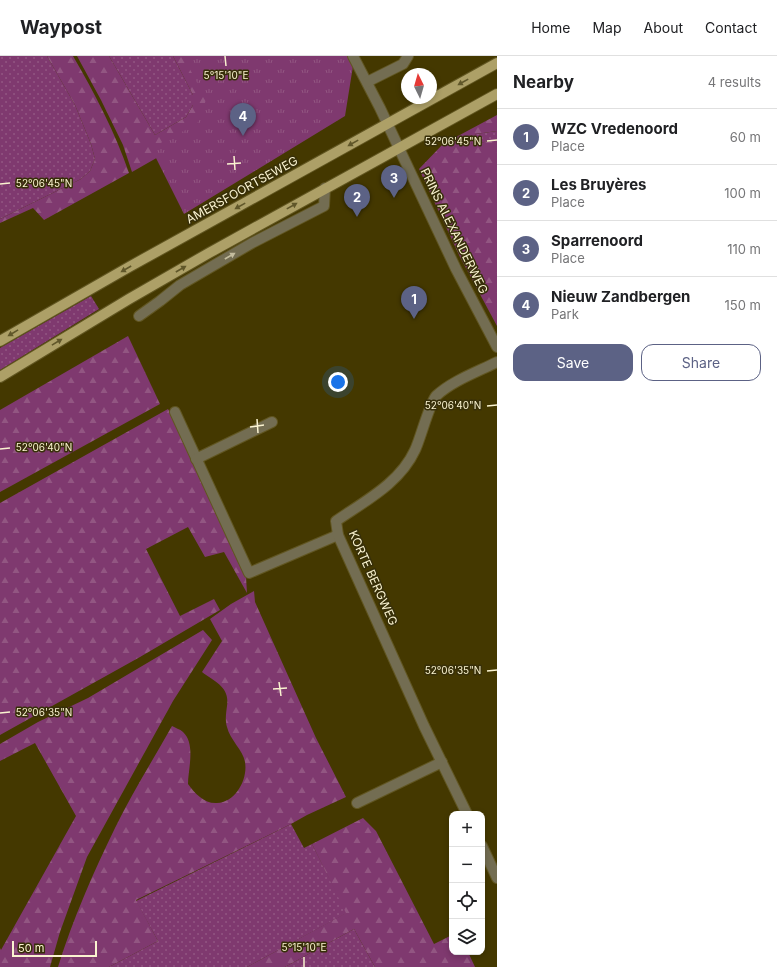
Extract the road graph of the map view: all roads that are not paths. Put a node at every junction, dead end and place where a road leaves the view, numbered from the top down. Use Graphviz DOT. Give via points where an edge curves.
graph roads {
  1 [pos="353,56"];
  2 [pos="408,56"];
  3 [pos="497,63"];
  4 [pos="368,82"];
  5 [pos="497,94"];
  6 [pos="387,124"];
  7 [pos="399,147"];
  8 [pos="325,188"];
  9 [pos="139,316"];
  10 [pos="0,341"];
  11 [pos="497,347"];
  12 [pos="497,362"];
  13 [pos="0,377"];
  14 [pos="174,412"];
  15 [pos="272,422"];
  16 [pos="196,459"];
  17 [pos="338,535"];
  18 [pos="442,762"];
  19 [pos="357,803"];
  20 [pos="466,811"];
  21 [pos="482,847"];
  22 [pos="497,878"];
  1 -- 4 [label="street, PRINS ALEXANDERWEG"];
  2 -- 4 [label="street" via="403,64"];
  3 -- 6 [label="main road, AMERSFOORTSEWEG, one-way"];
  4 -- 6 [label="street, PRINS ALEXANDERWEG"];
  5 -- 7 [label="main road"];
  6 -- 7 [label="street, PRINS ALEXANDERWEG"];
  6 -- 10 [label="main road, AMERSFOORTSEWEG, one-way"];
  7 -- 8 [label="main road"];
  7 -- 11 [label="street, PRINS ALEXANDERWEG" via="456,269"];
  9 -- 8 [label="street, one-way" via="180,285 252,243 324,206"];
  13 -- 8 [label="main road, one-way" via="135,295"];
  12 -- 17 [label="street, KORTE BERGWEG" via="449,386 434,397 415,451 406,465 393,482 336,521"];
  14 -- 16 [label="street"];
  15 -- 16 [label="street"];
  16 -- 17 [label="street" via="249,573"];
  17 -- 18 [label="street, KORTE BERGWEG"];
  18 -- 19 [label="street"];
  18 -- 20 [label="street, KORTE BERGWEG"];
  21 -- 22 [label="street"];
}
